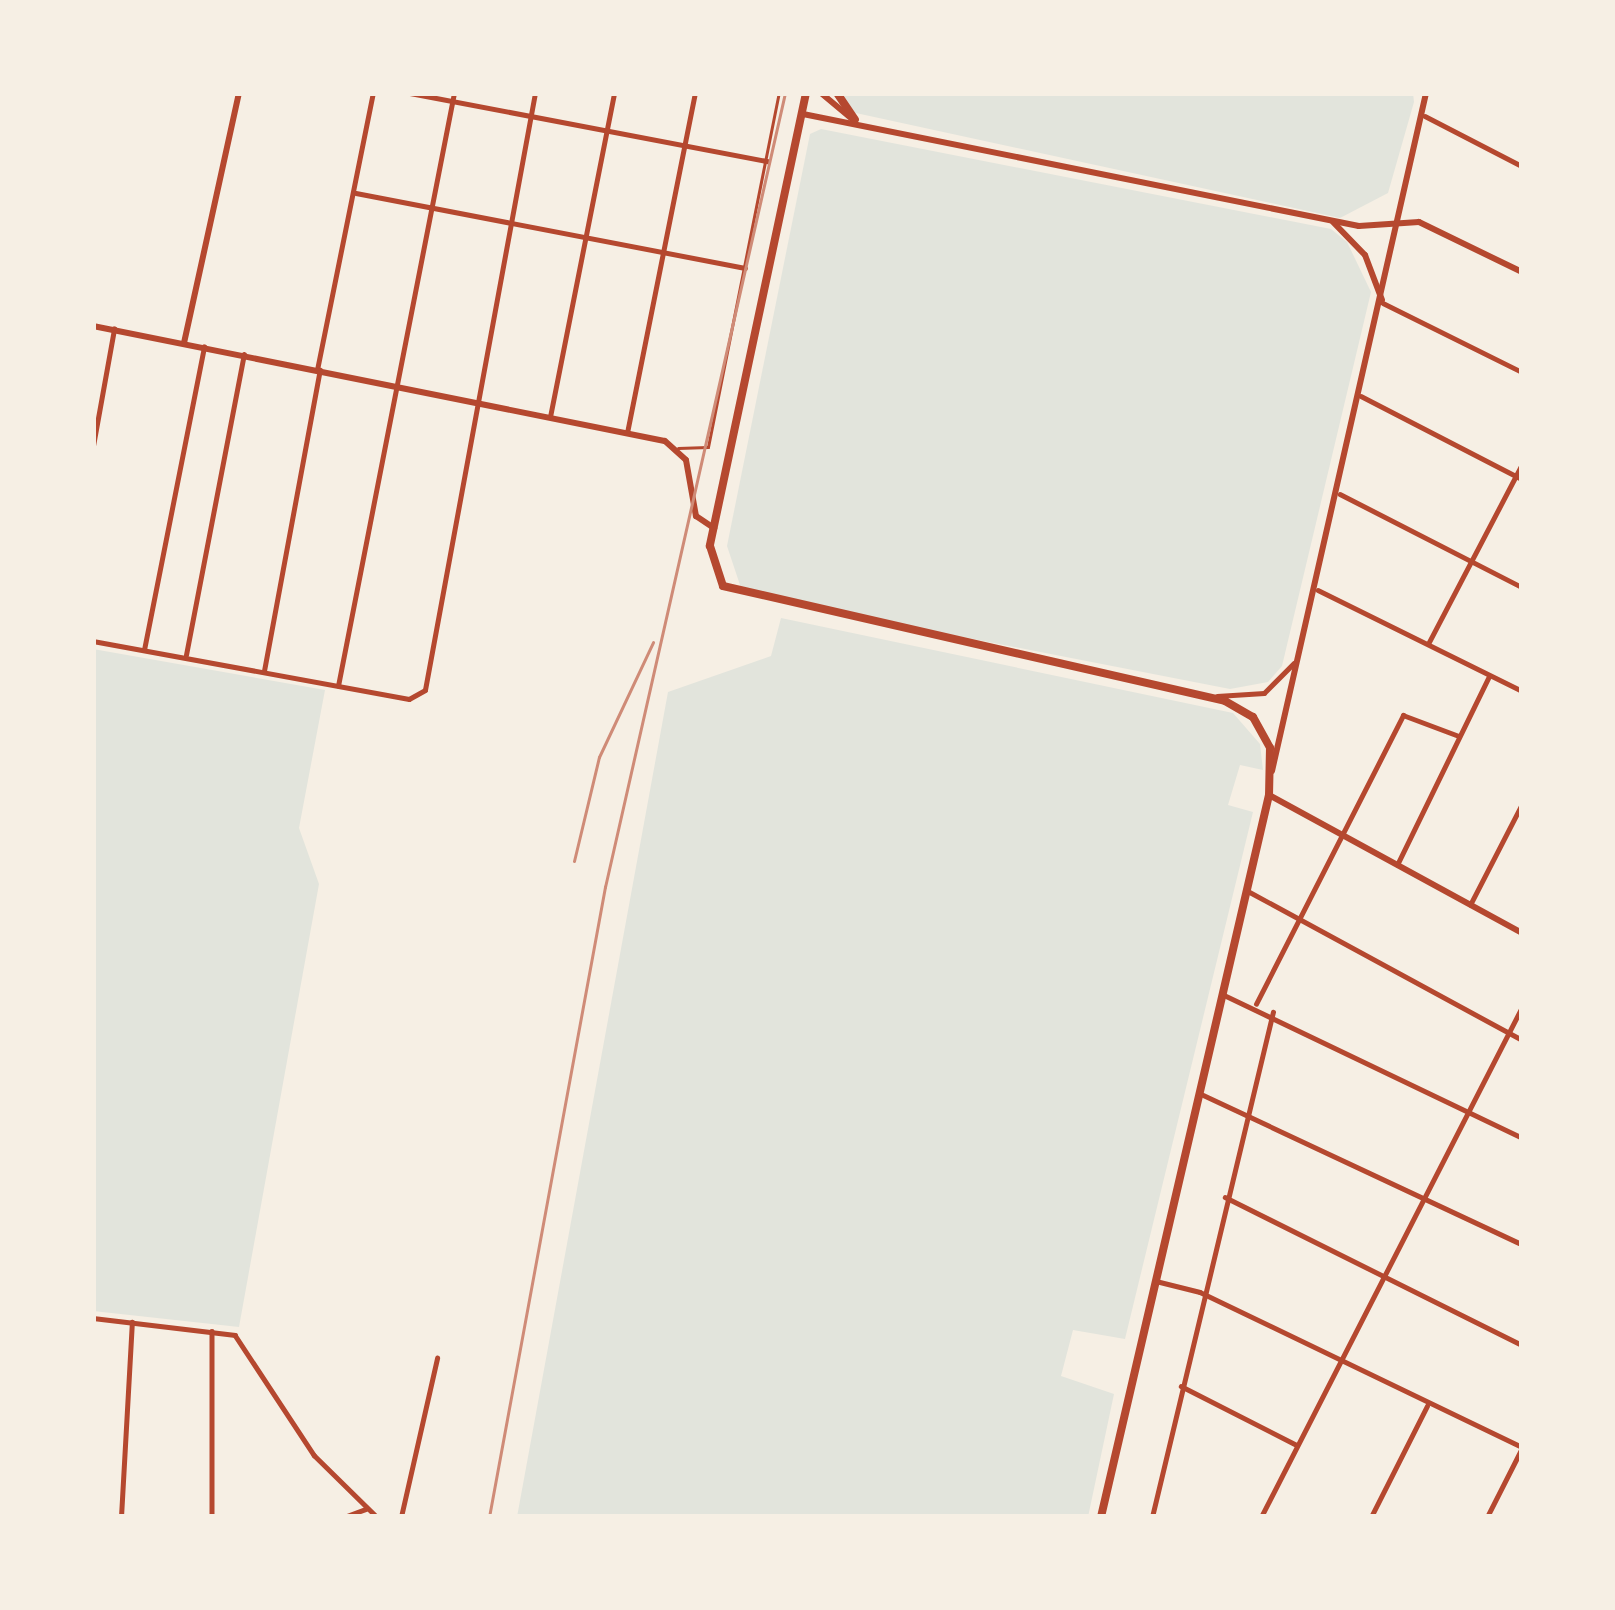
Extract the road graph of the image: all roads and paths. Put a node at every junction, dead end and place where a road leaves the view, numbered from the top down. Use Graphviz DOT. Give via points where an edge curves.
graph roads {
  1 [pos="239,93"];
  2 [pos="373,93"];
  3 [pos="410,93"];
  4 [pos="454,93"];
  5 [pos="535,93"];
  6 [pos="614,93"];
  7 [pos="695,93"];
  8 [pos="779,93"];
  9 [pos="806,93"];
  10 [pos="821,93"];
  11 [pos="836,93"];
  12 [pos="1426,93"];
  13 [pos="453,101"];
  14 [pos="803,114"];
  15 [pos="530,116"];
  16 [pos="1425,116"];
  17 [pos="855,120"];
  18 [pos="865,126"];
  19 [pos="606,131"];
  20 [pos="684,146"];
  21 [pos="768,161"];
  22 [pos="1522,166"];
  23 [pos="356,193"];
  24 [pos="432,208"];
  25 [pos="1326,217"];
  26 [pos="1402,220"];
  27 [pos="509,223"];
  28 [pos="586,237"];
  29 [pos="665,251"];
  30 [pos="746,268"];
  31 [pos="1522,272"];
  32 [pos="1383,303"];
  33 [pos="93,326"];
  34 [pos="114,329"];
  35 [pos="184,343"];
  36 [pos="204,346"];
  37 [pos="244,355"];
  38 [pos="319,370"];
  39 [pos="1522,372"];
  40 [pos="396,386"];
  41 [pos="1361,397"];
  42 [pos="475,402"];
  43 [pos="550,417"];
  44 [pos="627,433"];
  45 [pos="93,446"];
  46 [pos="678,448"];
  47 [pos="1522,464"];
  48 [pos="1519,478"];
  49 [pos="1340,494"];
  50 [pos="714,528"];
  51 [pos="1471,562"];
  52 [pos="1522,587"];
  53 [pos="1318,590"];
  54 [pos="93,641"];
  55 [pos="1428,644"];
  56 [pos="144,650"];
  57 [pos="185,658"];
  58 [pos="1298,658"];
  59 [pos="264,671"];
  60 [pos="1489,674"];
  61 [pos="338,686"];
  62 [pos="1522,691"];
  63 [pos="1205,695"];
  64 [pos="1460,736"];
  65 [pos="1272,771"];
  66 [pos="1269,795"];
  67 [pos="1522,804"];
  68 [pos="1341,835"];
  69 [pos="1397,865"];
  70 [pos="1246,890"];
  71 [pos="1470,905"];
  72 [pos="1300,920"];
  73 [pos="1522,933"];
  74 [pos="1222,994"];
  75 [pos="1256,1004"];
  76 [pos="1522,1007"];
  77 [pos="1273,1012"];
  78 [pos="1509,1033"];
  79 [pos="1522,1040"];
  80 [pos="1199,1093"];
  81 [pos="1246,1107"];
  82 [pos="1468,1111"];
  83 [pos="1522,1138"];
  84 [pos="1225,1197"];
  85 [pos="1425,1197"];
  86 [pos="1522,1244"];
  87 [pos="1382,1276"];
  88 [pos="1156,1281"];
  89 [pos="1200,1292"];
  90 [pos="93,1318"];
  91 [pos="132,1322"];
  92 [pos="212,1331"];
  93 [pos="1522,1345"];
  94 [pos="436,1358"];
  95 [pos="1339,1363"];
  96 [pos="1181,1386"];
  97 [pos="1427,1406"];
  98 [pos="1297,1445"];
  99 [pos="1522,1448"];
  100 [pos="368,1508"];
  101 [pos="121,1517"];
  102 [pos="212,1517"];
  103 [pos="344,1517"];
  104 [pos="376,1517"];
  105 [pos="401,1517"];
  106 [pos="1101,1517"];
  107 [pos="1152,1517"];
  108 [pos="1261,1517"];
  109 [pos="1371,1517"];
  110 [pos="1486,1517"];
  1 -- 35 [label="street"];
  2 -- 23 [label="street"];
  3 -- 13 [label="street"];
  4 -- 13 [label="street"];
  5 -- 15 [label="street"];
  6 -- 19 [label="street"];
  7 -- 20 [label="street"];
  8 -- 21 [label="lane"];
  9 -- 14 [label="main road"];
  10 -- 17 [label="street"];
  11 -- 17 [label="main road"];
  12 -- 16 [label="street"];
  13 -- 15 [label="street"];
  13 -- 24 [label="street"];
  14 -- 18 [label="street"];
  14 -- 50 [label="main road"];
  15 -- 19 [label="street"];
  15 -- 27 [label="street"];
  16 -- 22 [label="street"];
  16 -- 26 [label="street"];
  17 -- 18 [label="street"];
  18 -- 25 [label="street"];
  19 -- 20 [label="street"];
  19 -- 28 [label="street"];
  20 -- 21 [label="street"];
  20 -- 29 [label="street"];
  21 -- 30 [label="lane"];
  23 -- 24 [label="street"];
  23 -- 38 [label="street"];
  24 -- 27 [label="street"];
  24 -- 40 [label="street"];
  25 -- 26 [label="street"];
  25 -- 32 [label="street" via="1365,255"];
  26 -- 31 [label="street"];
  26 -- 32 [label="street"];
  27 -- 28 [label="street"];
  27 -- 42 [label="street"];
  28 -- 29 [label="street"];
  28 -- 43 [label="street"];
  29 -- 30 [label="street"];
  29 -- 44 [label="street"];
  30 -- 46 [label="lane" via="708,447"];
  32 -- 39 [label="street"];
  32 -- 41 [label="street"];
  33 -- 34 [label="street"];
  34 -- 35 [label="street"];
  34 -- 45 [label="street"];
  35 -- 36 [label="street"];
  36 -- 37 [label="street"];
  36 -- 56 [label="street"];
  37 -- 38 [label="street"];
  37 -- 57 [label="street"];
  38 -- 40 [label="street"];
  38 -- 59 [label="street"];
  40 -- 42 [label="street"];
  40 -- 61 [label="street"];
  41 -- 48 [label="street"];
  41 -- 49 [label="street"];
  42 -- 43 [label="street"];
  42 -- 61 [label="street" via="418,697"];
  43 -- 44 [label="street"];
  44 -- 46 [label="street"];
  46 -- 50 [label="street" via="696,516"];
  47 -- 48 [label="street"];
  48 -- 51 [label="street"];
  49 -- 51 [label="street"];
  49 -- 53 [label="street"];
  50 -- 63 [label="main road" via="712,564 735,596"];
  51 -- 52 [label="street"];
  51 -- 55 [label="street"];
  53 -- 55 [label="street"];
  53 -- 58 [label="street"];
  54 -- 56 [label="street"];
  55 -- 60 [label="street"];
  56 -- 57 [label="street"];
  57 -- 59 [label="street"];
  58 -- 63 [label="street" via="1264,693"];
  58 -- 65 [label="street"];
  59 -- 61 [label="street"];
  60 -- 62 [label="street"];
  60 -- 64 [label="street"];
  63 -- 65 [label="main road" via="1253,717"];
  64 -- 68 [label="street" via="1403,715"];
  64 -- 69 [label="street"];
  65 -- 66 [label="main road"];
  66 -- 68 [label="street"];
  66 -- 70 [label="main road"];
  67 -- 71 [label="street"];
  68 -- 69 [label="street"];
  68 -- 72 [label="street"];
  69 -- 71 [label="street"];
  70 -- 72 [label="street"];
  70 -- 74 [label="main road"];
  71 -- 73 [label="street"];
  72 -- 75 [label="street"];
  72 -- 78 [label="street"];
  74 -- 75 [label="street"];
  74 -- 80 [label="main road"];
  75 -- 77 [label="street"];
  76 -- 78 [label="street"];
  77 -- 81 [label="street"];
  77 -- 82 [label="street"];
  78 -- 79 [label="street"];
  78 -- 82 [label="street"];
  80 -- 81 [label="street"];
  80 -- 88 [label="main road"];
  81 -- 84 [label="street"];
  81 -- 85 [label="street"];
  82 -- 83 [label="street"];
  82 -- 85 [label="street"];
  84 -- 87 [label="street"];
  84 -- 89 [label="street"];
  85 -- 86 [label="street"];
  85 -- 87 [label="street"];
  87 -- 93 [label="street"];
  87 -- 95 [label="street"];
  88 -- 89 [label="street"];
  88 -- 106 [label="main road"];
  89 -- 95 [label="street"];
  89 -- 96 [label="street"];
  90 -- 91 [label="street"];
  91 -- 92 [label="street"];
  91 -- 101 [label="street"];
  92 -- 100 [label="street" via="235,1335 314,1455"];
  92 -- 102 [label="street"];
  94 -- 105 [label="street"];
  95 -- 97 [label="street"];
  95 -- 98 [label="street"];
  96 -- 98 [label="street"];
  96 -- 107 [label="street"];
  97 -- 99 [label="street"];
  97 -- 109 [label="street"];
  98 -- 108 [label="street"];
  99 -- 110 [label="street"];
  100 -- 103 [label="street"];
  100 -- 104 [label="street"];
}
